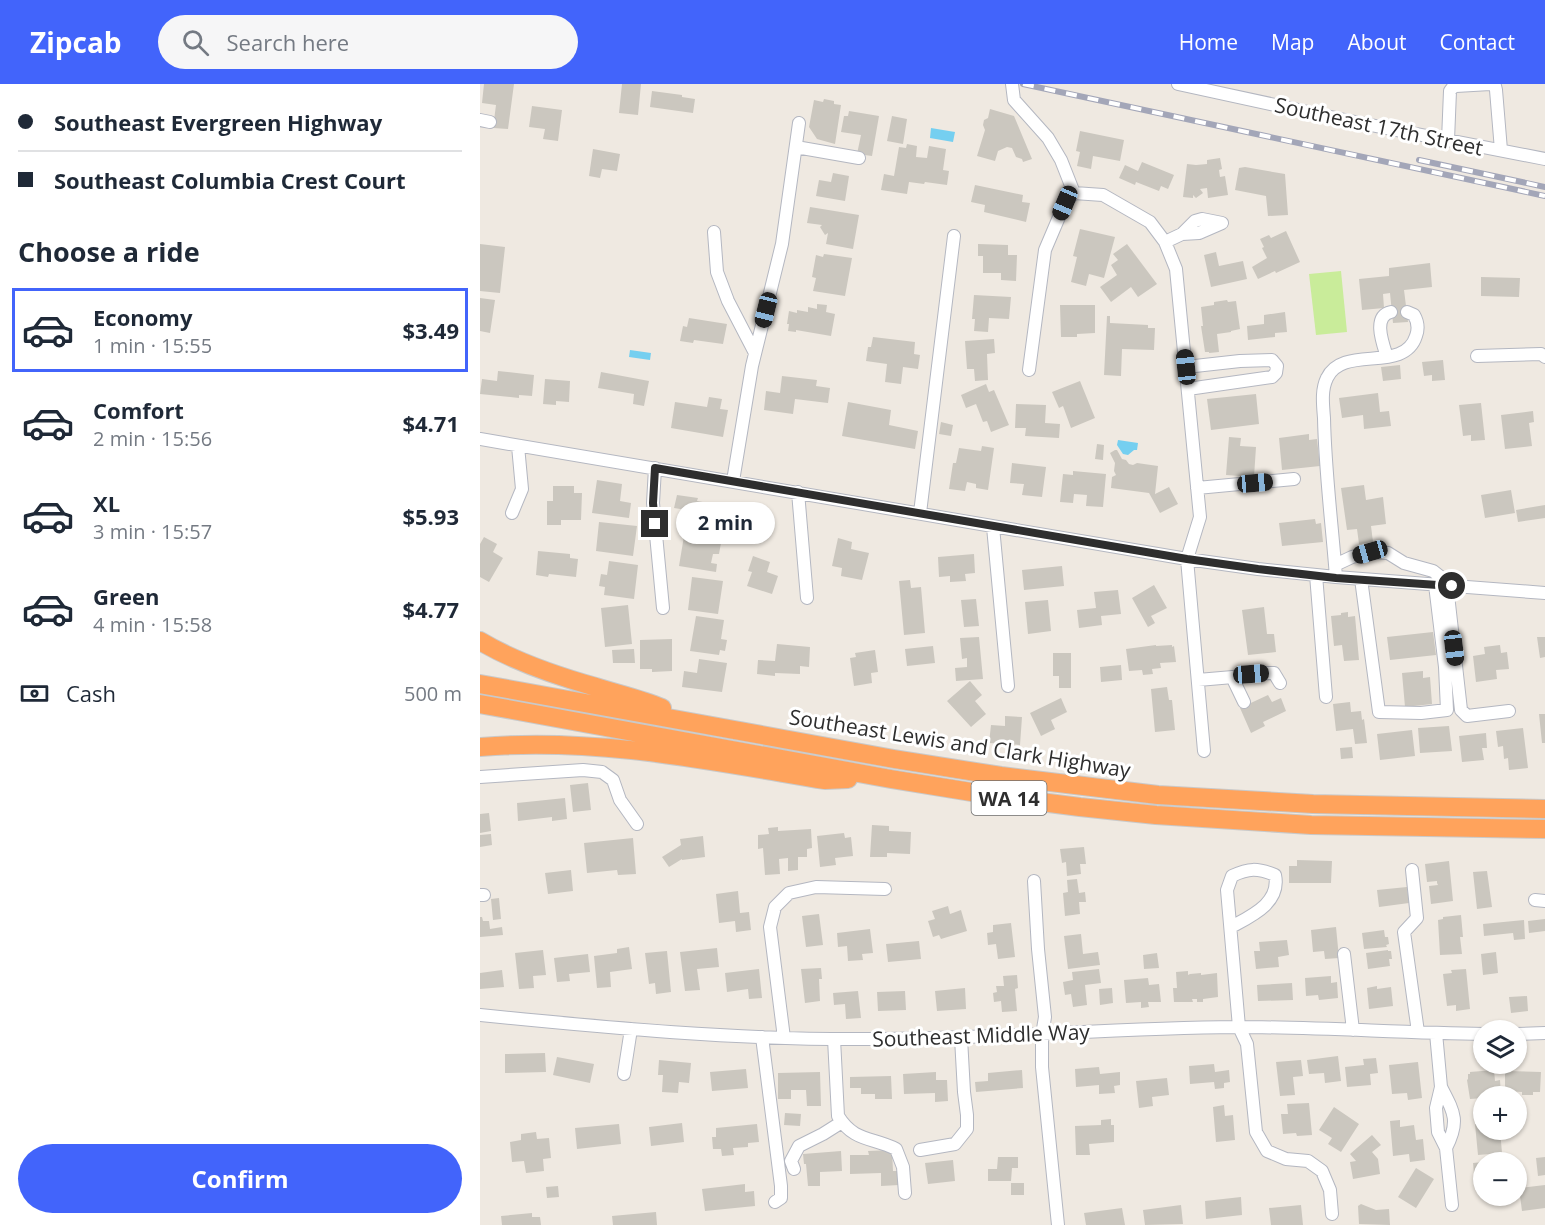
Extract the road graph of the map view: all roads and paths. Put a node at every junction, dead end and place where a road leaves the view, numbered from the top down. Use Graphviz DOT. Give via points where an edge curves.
graph roads {
  1 [pos="1012,84"];
  2 [pos="1178,84"];
  3 [pos="800,123"];
  4 [pos="1448,140"];
  5 [pos="796,147"];
  6 [pos="1500,150"];
  7 [pos="859,158"];
  8 [pos="1545,159"];
  9 [pos="1074,194"];
  10 [pos="714,232"];
  11 [pos="1182,234"];
  12 [pos="954,236"];
  13 [pos="1165,242"];
  14 [pos="1391,312"];
  15 [pos="1407,312"];
  16 [pos="755,353"];
  17 [pos="1477,356"];
  18 [pos="1387,357"];
  19 [pos="1545,357"];
  20 [pos="1186,367"];
  21 [pos="1029,370"];
  22 [pos="1188,389"];
  23 [pos="480,439"];
  24 [pos="518,446"];
  25 [pos="655,468"];
  26 [pos="1294,479"];
  27 [pos="733,481"];
  28 [pos="1197,488"];
  29 [pos="798,492"];
  30 [pos="512,513"];
  31 [pos="920,513"];
  32 [pos="993,526"];
  33 [pos="1187,559"];
  34 [pos="1336,571"];
  35 [pos="1316,575"];
  36 [pos="1361,579"];
  37 [pos="1445,586"];
  38 [pos="1545,593"];
  39 [pos="807,598"];
  40 [pos="663,608"];
  41 [pos="480,641"];
  42 [pos="1232,677"];
  43 [pos="1198,680"];
  44 [pos="1280,682"];
  45 [pos="480,684"];
  46 [pos="1008,686"];
  47 [pos="1326,697"];
  48 [pos="1244,702"];
  49 [pos="480,704"];
  50 [pos="1509,711"];
  51 [pos="700,724"];
  52 [pos="480,747"];
  53 [pos="1204,751"];
  54 [pos="480,777"];
  55 [pos="891,779"];
  56 [pos="1545,809"];
  57 [pos="637,824"];
  58 [pos="1545,829"];
  59 [pos="1412,870"];
  60 [pos="1034,881"];
  61 [pos="885,889"];
  62 [pos="1231,927"];
  63 [pos="1344,954"];
  64 [pos="480,1015"];
  65 [pos="1239,1027"];
  66 [pos="631,1029"];
  67 [pos="1353,1030"];
  68 [pos="1419,1032"];
  69 [pos="1436,1033"];
  70 [pos="1545,1033"];
  71 [pos="1473,1034"];
  72 [pos="1527,1034"];
  73 [pos="1042,1035"];
  74 [pos="762,1037"];
  75 [pos="784,1038"];
  76 [pos="962,1038"];
  77 [pos="834,1039"];
  78 [pos="624,1074"];
  79 [pos="842,1122"];
  80 [pos="920,1150"];
  81 [pos="794,1169"];
  82 [pos="904,1193"];
  83 [pos="775,1202"];
  84 [pos="1452,1205"];
  85 [pos="1332,1214"];
  86 [pos="1058,1225"];
  1 -- 9 [label="street" via="1014,100 1048,138"];
  2 -- 4 [label="street, Southeast 17th Street"];
  3 -- 5 [label="street"];
  4 -- 6 [label="street, Southeast 17th Street"];
  4 -- 6 [label="street" via="1453,87 1490,84 1496,90"];
  5 -- 7 [label="street"];
  5 -- 16 [label="street" via="782,243"];
  6 -- 8 [label="street, Southeast 17th Street"];
  9 -- 13 [label="street" via="1103,195 1150,222"];
  9 -- 21 [label="street" via="1065,203 1045,250"];
  10 -- 16 [label="street" via="717,272"];
  11 -- 13 [label="street"];
  12 -- 31 [label="street"];
  13 -- 20 [label="street" via="1176,269"];
  14 -- 18 [label="street" via="1383,316 1380,325"];
  15 -- 18 [label="street" via="1418,321 1412,346"];
  16 -- 27 [label="street"];
  17 -- 19 [label="street"];
  18 -- 34 [label="street" via="1338,365 1326,378 1323,390"];
  20 -- 22 [label="street"];
  20 -- 22 [label="street" via="1272,360 1277,366 1272,377"];
  22 -- 28 [label="street"];
  23 -- 24 [label="street"];
  24 -- 25 [label="street"];
  24 -- 30 [label="street" via="522,489"];
  25 -- 27 [label="street"];
  25 -- 40 [label="street" via="653,503"];
  26 -- 28 [label="street"];
  27 -- 29 [label="street"];
  28 -- 33 [label="street" via="1200,517"];
  29 -- 31 [label="street"];
  29 -- 39 [label="street"];
  31 -- 32 [label="street"];
  32 -- 33 [label="street"];
  32 -- 46 [label="street"];
  33 -- 35 [label="street"];
  33 -- 43 [label="street"];
  34 -- 35 [label="street"];
  34 -- 36 [label="street"];
  34 -- 37 [label="street" via="1352,557 1388,553 1404,563 1432,571"];
  35 -- 47 [label="street"];
  36 -- 37 [label="street"];
  36 -- 37 [label="street" via="1379,712 1447,710"];
  37 -- 38 [label="street"];
  37 -- 50 [label="street" via="1461,710 1467,716"];
  41 -- 51 [label="highway" via="533,666 648,702"];
  42 -- 43 [label="street"];
  42 -- 44 [label="street" via="1274,673"];
  42 -- 48 [label="street"];
  43 -- 53 [label="street"];
  45 -- 51 [label="highway, Southeast Lewis and Clark Highway / WA 14"];
  49 -- 55 [label="highway, Southeast Lewis and Clark Highway / WA 14"];
  51 -- 56 [label="highway, Southeast Lewis and Clark Highway / WA 14" via="1001,776 1158,795 1313,804"];
  52 -- 55 [label="highway" via="586,745 825,780"];
  54 -- 57 [label="street" via="602,772 613,780 620,800"];
  55 -- 58 [label="highway, Southeast Lewis and Clark Highway / WA 14" via="1156,815 1311,825"];
  59 -- 68 [label="street" via="1418,918 1404,932"];
  60 -- 73 [label="street" via="1045,1017"];
  61 -- 75 [label="street" via="816,887 789,893 776,907 770,927"];
  62 -- 62 [label="street" via="1268,903 1277,884 1275,875 1244,870 1232,876 1227,890"];
  62 -- 65 [label="street"];
  63 -- 67 [label="street"];
  64 -- 66 [label="street, Southeast Middle Way"];
  65 -- 67 [label="street, Southeast Middle Way"];
  65 -- 73 [label="street, Southeast Middle Way"];
  65 -- 85 [label="street" via="1247,1044 1256,1132 1267,1151 1286,1159 1308,1161 1322,1171 1330,1190"];
  66 -- 74 [label="street, Southeast Middle Way"];
  66 -- 78 [label="street"];
  67 -- 68 [label="street, Southeast Middle Way"];
  68 -- 69 [label="street, Southeast Middle Way"];
  69 -- 71 [label="street, Southeast Middle Way"];
  69 -- 84 [label="street" via="1441,1087 1436,1108 1438,1132 1446,1148"];
  70 -- 72 [label="street"];
  73 -- 76 [label="street, Southeast Middle Way"];
  73 -- 86 [label="street"];
  74 -- 75 [label="street, Southeast Middle Way"];
  74 -- 83 [label="street" via="782,1198"];
  75 -- 77 [label="street, Southeast Middle Way"];
  76 -- 77 [label="street, Southeast Middle Way"];
  76 -- 80 [label="street" via="967,1129 955,1144"];
  77 -- 79 [label="street" via="838,1116"];
  79 -- 81 [label="street" via="799,1146 791,1161"];
  79 -- 82 [label="street" via="855,1135 896,1149 903,1167"];
}
